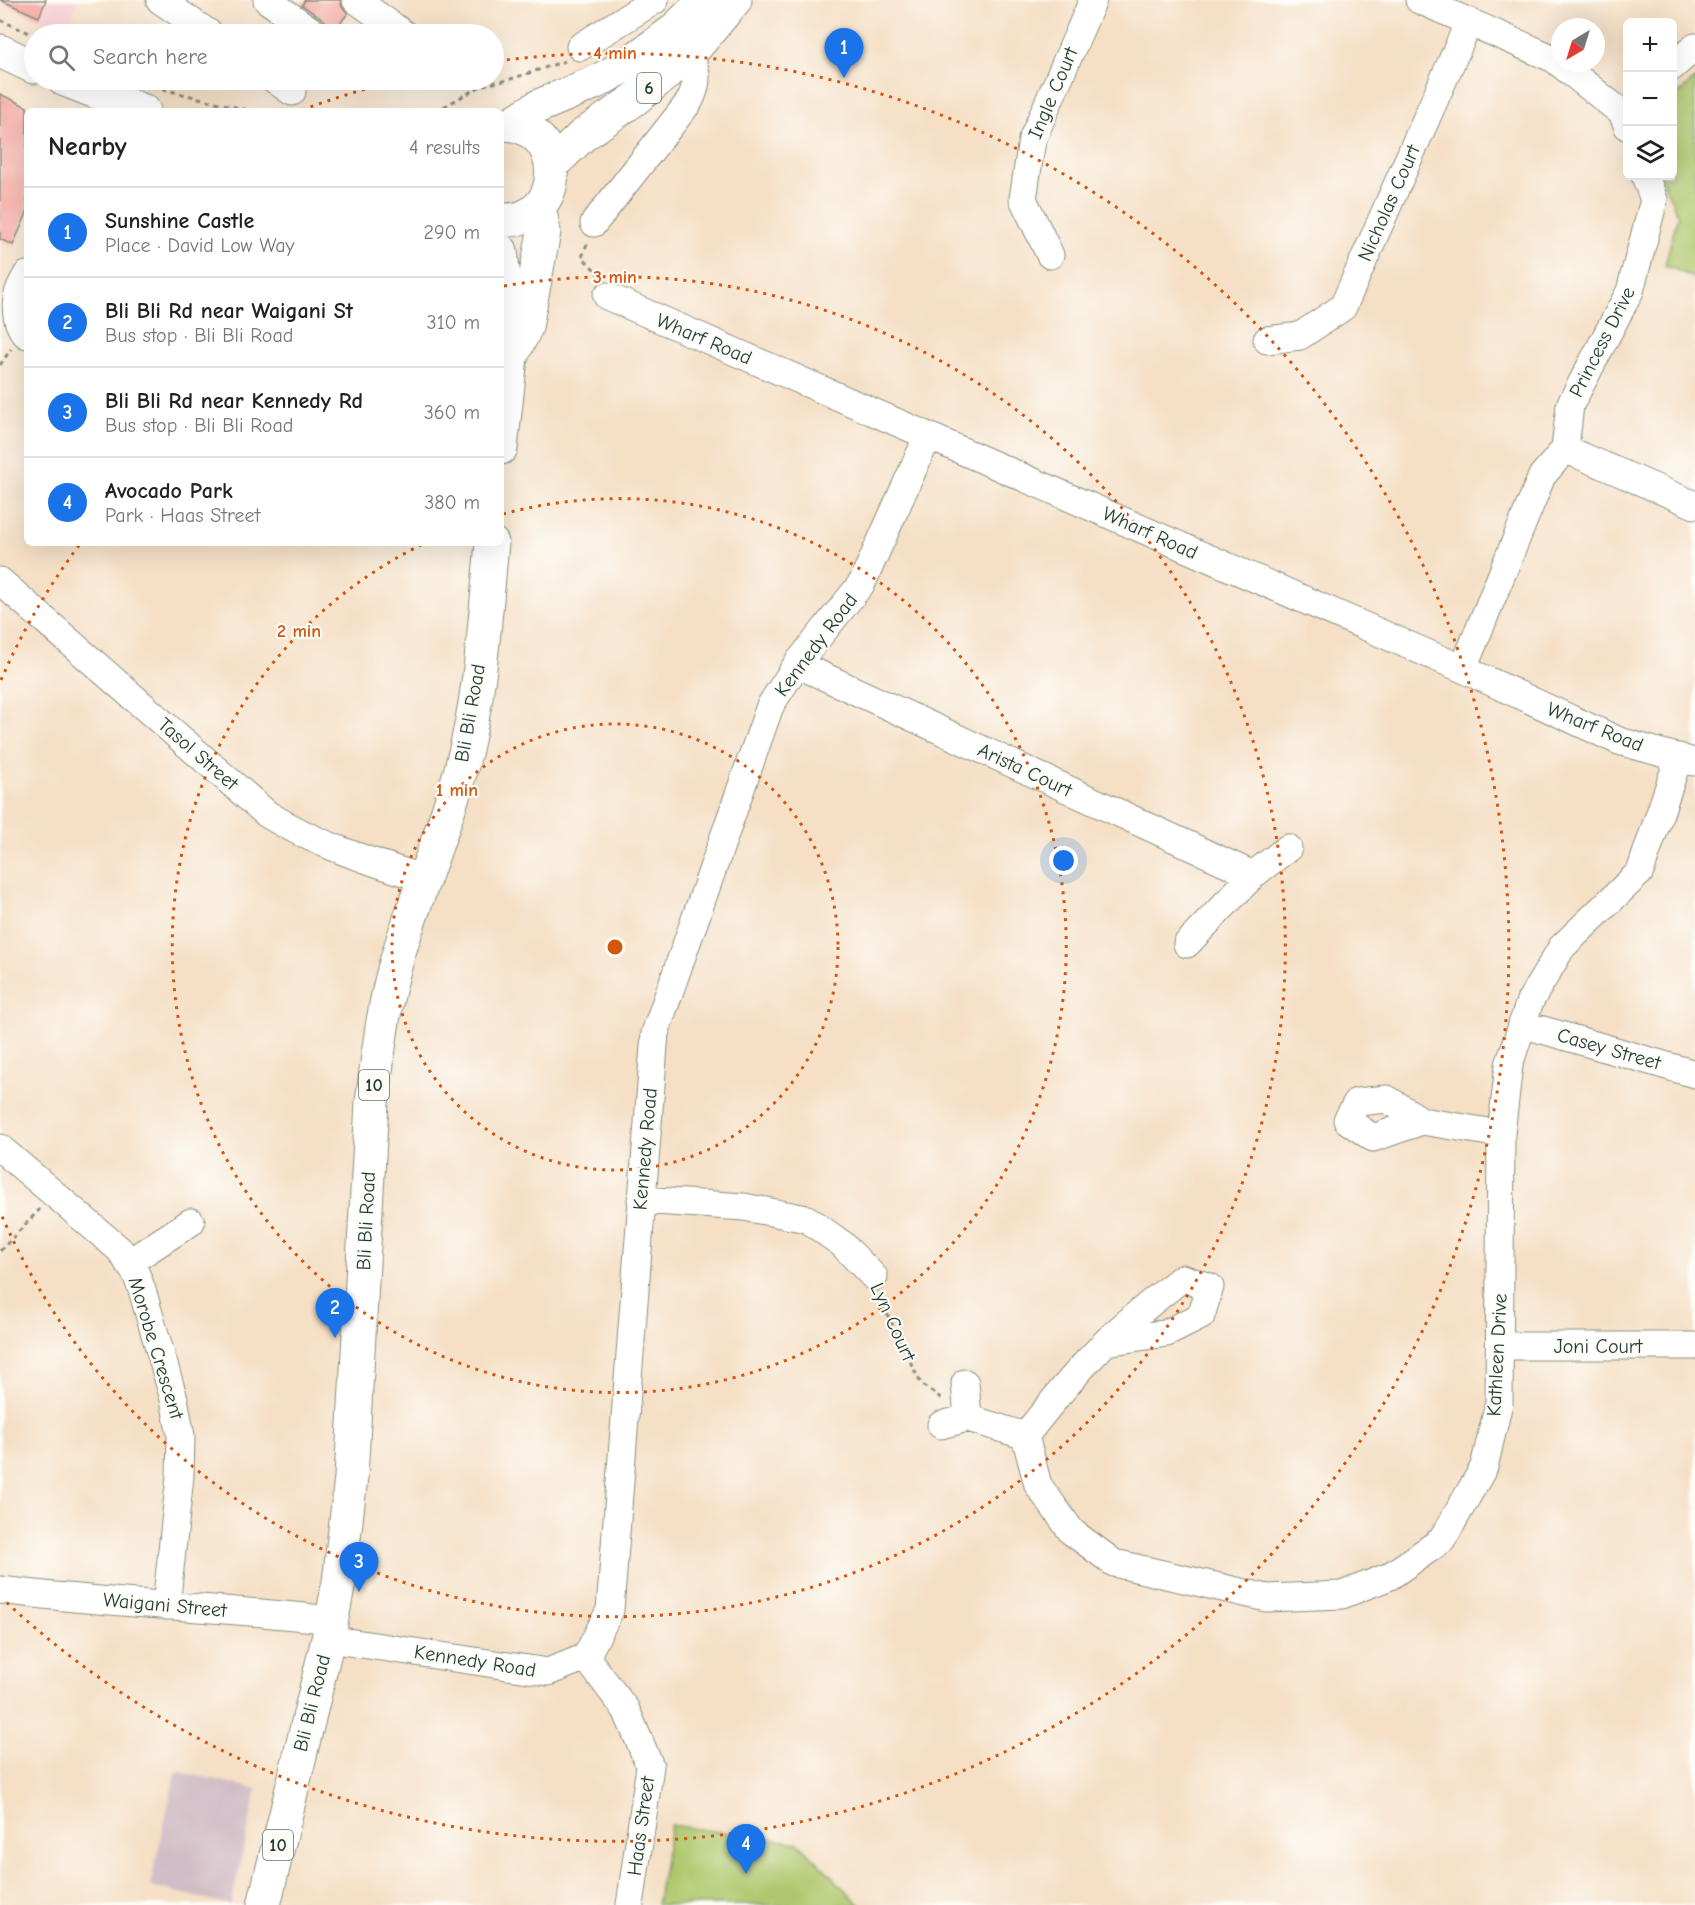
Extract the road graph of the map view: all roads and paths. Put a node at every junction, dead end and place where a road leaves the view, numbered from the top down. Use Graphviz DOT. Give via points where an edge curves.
graph roads {
  1 [pos="160,0"];
  2 [pos="267,0"];
  3 [pos="356,0"];
  4 [pos="655,0"];
  5 [pos="705,0"];
  6 [pos="735,0"];
  7 [pos="1093,0"];
  8 [pos="1419,0"];
  9 [pos="0,20"];
  10 [pos="1469,22"];
  11 [pos="195,24"];
  12 [pos="302,24"];
  13 [pos="390,24"];
  14 [pos="24,31"];
  15 [pos="680,43"];
  16 [pos="1695,47"];
  17 [pos="0,51"];
  18 [pos="575,53"];
  19 [pos="24,62"];
  20 [pos="1677,63"];
  21 [pos="504,81"];
  22 [pos="474,90"];
  23 [pos="85,94"];
  24 [pos="149,99"];
  25 [pos="226,108"];
  26 [pos="441,108"];
  27 [pos="1623,114"];
  28 [pos="506,124"];
  29 [pos="552,165"];
  30 [pos="1646,180"];
  31 [pos="539,207"];
  32 [pos="504,220"];
  33 [pos="594,223"];
  34 [pos="1050,255"];
  35 [pos="24,279"];
  36 [pos="607,296"];
  37 [pos="504,329"];
  38 [pos="24,334"];
  39 [pos="1267,340"];
  40 [pos="511,357"];
  41 [pos="504,421"];
  42 [pos="928,436"];
  43 [pos="1566,449"];
  44 [pos="1695,505"];
  45 [pos="492,546"];
  46 [pos="0,581"];
  47 [pos="797,664"];
  48 [pos="1463,669"];
  49 [pos="1687,760"];
  50 [pos="1288,848"];
  51 [pos="1253,875"];
  52 [pos="424,879"];
  53 [pos="1187,944"];
  54 [pos="1522,1024"];
  55 [pos="1695,1074"];
  56 [pos="1422,1121"];
  57 [pos="1501,1134"];
  58 [pos="0,1148"];
  59 [pos="54,1193"];
  60 [pos="641,1200"];
  61 [pos="190,1222"];
  62 [pos="0,1251"];
  63 [pos="128,1263"];
  64 [pos="874,1277"];
  65 [pos="1106,1342"];
  66 [pos="1500,1346"];
  67 [pos="1695,1346"];
  68 [pos="965,1383"];
  69 [pos="968,1418"];
  70 [pos="941,1425"];
  71 [pos="1025,1436"];
  72 [pos="0,1590"];
  73 [pos="166,1606"];
  74 [pos="329,1630"];
  75 [pos="586,1657"];
  76 [pos="264,1905"];
  77 [pos="630,1905"];
  1 -- 11 [label="street"];
  2 -- 12 [label="street"];
  3 -- 13 [label="street"];
  4 -- 18 [label="street"];
  5 -- 15 [label="main road, 6"];
  6 -- 15 [label="main road, 6"];
  7 -- 34 [label="street, Ingle Court" via="1032,140 1023,199"];
  8 -- 10 [label="street"];
  9 -- 14 [label="path"];
  10 -- 27 [label="street" via="1554,59"];
  10 -- 39 [label="street, Nicholas Court" via="1343,307 1300,336"];
  15 -- 28 [label="main road, 6"];
  15 -- 29 [label="main road, 6" via="635,99 582,136"];
  15 -- 33 [label="street" via="696,70 694,92"];
  16 -- 20 [label="street"];
  17 -- 19 [label="main road"];
  18 -- 21 [label="path"];
  22 -- 26 [label="path"];
  23 -- 24 [label="main road"];
  24 -- 25 [label="path"];
  28 -- 29 [label="main road" via="538,137"];
  29 -- 31 [label="main road" via="548,194"];
  30 -- 43 [label="street, Princess Drive" via="1654,200 1630,291 1570,405"];
  31 -- 32 [label="main road" via="525,216"];
  31 -- 40 [label="main road" via="544,231 537,272 526,327"];
  33 -- 36 [label="path" via="582,257 607,281"];
  35 -- 38 [label="street" via="18,288 15,310"];
  36 -- 42 [label="street, Wharf Road"];
  37 -- 40 [label="main road"];
  40 -- 41 [label="main road"];
  42 -- 47 [label="street, Kennedy Road" via="862,583"];
  42 -- 48 [label="street, Wharf Road"];
  43 -- 44 [label="street"];
  43 -- 48 [label="street" via="1542,476"];
  45 -- 52 [label="main road, Bli Bli Road / 10" via="469,731 448,811"];
  46 -- 52 [label="street, Tasol Street" via="267,814 328,847"];
  47 -- 51 [label="street, Arista Court"];
  47 -- 60 [label="street, Kennedy Road" via="770,706 655,1033"];
  48 -- 49 [label="street, Wharf Road" via="1619,741"];
  49 -- 54 [label="street, Kathleen Drive" via="1640,872 1562,947 1530,1001"];
  50 -- 51 [label="street"];
  51 -- 53 [label="street"];
  52 -- 74 [label="main road, Bli Bli Road / 10" via="396,960 378,1047 351,1477 339,1582"];
  54 -- 55 [label="street, Casey Street"];
  54 -- 57 [label="street, Kathleen Drive" via="1509,1065"];
  56 -- 57 [label="street"];
  57 -- 66 [label="street, Kathleen Drive"];
  58 -- 59 [label="street, Morobe Crescent"];
  59 -- 62 [label="path"];
  59 -- 63 [label="street, Morobe Crescent" via="120,1250"];
  60 -- 64 [label="street, Lyn Court" via="744,1207 807,1219 842,1244"];
  60 -- 75 [label="street, Kennedy Road" via="610,1611"];
  61 -- 63 [label="street"];
  63 -- 73 [label="street, Morobe Crescent" via="142,1290 181,1436"];
  64 -- 69 [label="path, Lyn Court" via="879,1297 921,1384"];
  65 -- 71 [label="street"];
  66 -- 67 [label="street, Joni Court"];
  66 -- 71 [label="street, Kathleen Drive" via="1499,1403 1484,1467 1442,1540 1390,1576 1342,1595 1266,1598 1114,1563 1072,1532 1038,1485"];
  68 -- 69 [label="street"];
  69 -- 70 [label="street"];
  69 -- 71 [label="street"];
  72 -- 73 [label="street, Waigani Street"];
  73 -- 74 [label="street, Waigani Street" via="285,1615"];
  74 -- 75 [label="street, Kennedy Road" via="548,1672"];
  74 -- 76 [label="main road, Bli Bli Road / 10"];
  75 -- 77 [label="street, Haas Street" via="626,1710 650,1766"];
}
